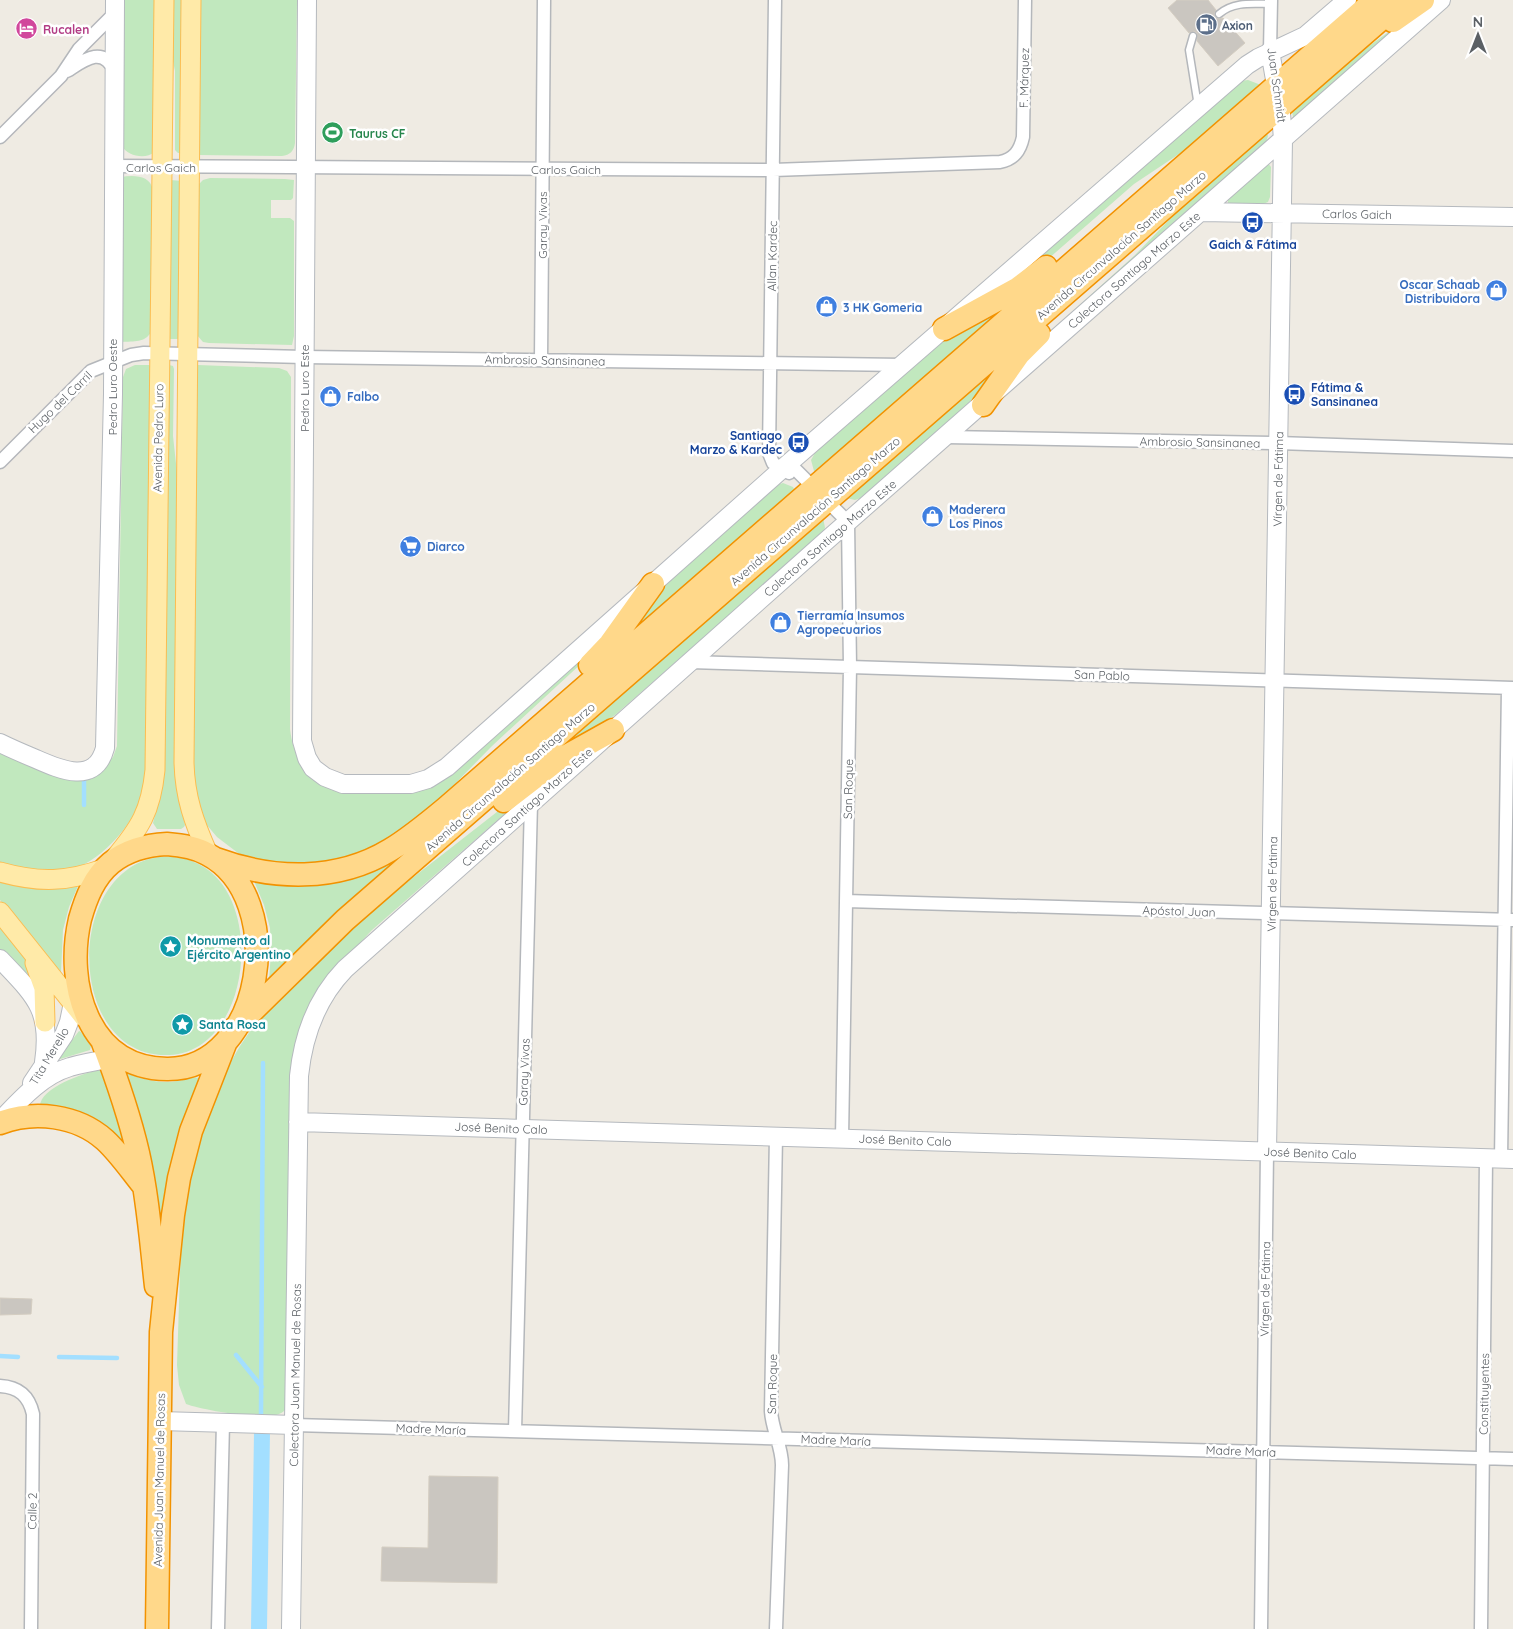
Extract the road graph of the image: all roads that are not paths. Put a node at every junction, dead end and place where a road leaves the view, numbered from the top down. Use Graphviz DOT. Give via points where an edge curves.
graph roads {
  1 [pos="164,0"];
  2 [pos="191,0"];
  3 [pos="307,0"];
  4 [pos="544,0"];
  5 [pos="775,0"];
  6 [pos="1025,0"];
  7 [pos="1347,0"];
  8 [pos="1374,0"];
  9 [pos="1403,0"];
  10 [pos="1423,0"];
  11 [pos="1441,0"];
  12 [pos="1271,2"];
  13 [pos="114,7"];
  14 [pos="1219,14"];
  15 [pos="1193,36"];
  16 [pos="1270,52"];
  17 [pos="1343,52"];
  18 [pos="114,70"];
  19 [pos="61,76"];
  20 [pos="1278,96"];
  21 [pos="1198,107"];
  22 [pos="0,138"];
  23 [pos="1283,139"];
  24 [pos="1204,148"];
  25 [pos="1016,155"];
  26 [pos="113,166"];
  27 [pos="162,166"];
  28 [pos="189,167"];
  29 [pos="306,168"];
  30 [pos="543,169"];
  31 [pos="773,170"];
  32 [pos="1191,184"];
  33 [pos="1201,212"];
  34 [pos="1282,213"];
  35 [pos="1513,218"];
  36 [pos="944,329"];
  37 [pos="159,353"];
  38 [pos="188,354"];
  39 [pos="304,358"];
  40 [pos="541,360"];
  41 [pos="113,362"];
  42 [pos="770,363"];
  43 [pos="903,364"];
  44 [pos="983,405"];
  45 [pos="946,437"];
  46 [pos="1278,443"];
  47 [pos="1513,451"];
  48 [pos="0,462"];
  49 [pos="786,466"];
  50 [pos="820,494"];
  51 [pos="848,522"];
  52 [pos="653,584"];
  53 [pos="690,662"];
  54 [pos="850,667"];
  55 [pos="1274,680"];
  56 [pos="1511,688"];
  57 [pos="613,730"];
  58 [pos="0,744"];
  59 [pos="531,803"];
  60 [pos="446,808"];
  61 [pos="212,856"];
  62 [pos="108,866"];
  63 [pos="0,872"];
  64 [pos="392,879"];
  65 [pos="846,901"];
  66 [pos="0,912"];
  67 [pos="1271,913"];
  68 [pos="1509,920"];
  69 [pos="26,944"];
  70 [pos="0,959"];
  71 [pos="75,992"];
  72 [pos="45,1022"];
  73 [pos="232,1033"];
  74 [pos="106,1045"];
  75 [pos="43,1068"];
  76 [pos="22,1098"];
  77 [pos="0,1122"];
  78 [pos="298,1122"];
  79 [pos="523,1129"];
  80 [pos="776,1136"];
  81 [pos="842,1138"];
  82 [pos="1267,1152"];
  83 [pos="1500,1159"];
  84 [pos="144,1187"];
  85 [pos="161,1332"];
  86 [pos="0,1386"];
  87 [pos="160,1421"];
  88 [pos="223,1423"];
  89 [pos="294,1425"];
  90 [pos="515,1431"];
  91 [pos="777,1438"];
  92 [pos="1263,1452"];
  93 [pos="1483,1458"];
  94 [pos="1513,1459"];
  95 [pos="30,1629"];
  96 [pos="157,1629"];
  97 [pos="218,1629"];
  98 [pos="291,1629"];
  99 [pos="776,1629"];
  100 [pos="1261,1629"];
  101 [pos="1481,1629"];
  1 -- 27 [label="main road, Avenida Pedro Luro"];
  2 -- 28 [label="main road"];
  3 -- 29 [label="street, Pedro Luro Este"];
  4 -- 30 [label="street, Garay Vivas"];
  5 -- 31 [label="street, Allan Kardec"];
  6 -- 25 [label="street, F. Márquez" via="1023,137"];
  7 -- 16 [label="street" via="1305,36"];
  8 -- 20 [label="highway, Avenida Circunvalación Santiago Marzo"];
  9 -- 17 [label="highway, Avenida Circunvalación Santiago Marzo"];
  10 -- 17 [label="highway"];
  11 -- 23 [label="street, Colectora Santiago Marzo Este"];
  12 -- 14 [label="lane" via="1238,4"];
  12 -- 16 [label="street, Juan Schmidt"];
  13 -- 18 [label="street, Pedro Luro Oeste"];
  13 -- 19 [label="street"];
  15 -- 21 [label="lane" via="1189,50"];
  16 -- 20 [label="street, Juan Schmidt"];
  16 -- 21 [label="street" via="1246,65"];
  17 -- 20 [label="highway, Avenida Circunvalación Santiago Marzo"];
  18 -- 19 [label="street" via="107,60 94,56"];
  18 -- 26 [label="street, Pedro Luro Oeste"];
  19 -- 22 [label="street"];
  20 -- 23 [label="street, Juan Schmidt"];
  20 -- 24 [label="highway, Avenida Circunvalación Santiago Marzo"];
  20 -- 32 [label="highway, Avenida Circunvalación Santiago Marzo"];
  21 -- 36 [label="street"];
  23 -- 33 [label="street, Colectora Santiago Marzo Este"];
  23 -- 34 [label="street, Vírgen de Fátima"];
  24 -- 36 [label="highway" via="1145,184 1023,285"];
  24 -- 50 [label="highway, Avenida Circunvalación Santiago Marzo"];
  25 -- 31 [label="street, Carlos Gaich" via="993,163"];
  26 -- 27 [label="street, Carlos Gaich"];
  26 -- 41 [label="street, Pedro Luro Oeste"];
  27 -- 28 [label="street, Carlos Gaich"];
  27 -- 37 [label="main road, Avenida Pedro Luro"];
  28 -- 29 [label="street, Carlos Gaich"];
  28 -- 38 [label="main road"];
  29 -- 30 [label="street, Carlos Gaich"];
  29 -- 39 [label="street, Pedro Luro Este"];
  30 -- 31 [label="street, Carlos Gaich"];
  30 -- 40 [label="street, Garay Vivas"];
  31 -- 42 [label="street, Allan Kardec"];
  32 -- 44 [label="highway" via="1122,259 1023,349"];
  32 -- 50 [label="highway, Avenida Circunvalación Santiago Marzo"];
  33 -- 34 [label="street, Carlos Gaich"];
  33 -- 44 [label="street, Colectora Santiago Marzo Este"];
  34 -- 35 [label="street, Carlos Gaich"];
  34 -- 46 [label="street, Vírgen de Fátima"];
  36 -- 43 [label="street"];
  37 -- 38 [label="street, Hugo del Carril"];
  37 -- 41 [label="street, Hugo del Carril" via="137,354"];
  37 -- 62 [label="main road, Avenida Pedro Luro" via="154,784 143,820"];
  38 -- 39 [label="street, Ambrosio Sansinanea"];
  38 -- 61 [label="main road" via="184,771 190,809"];
  39 -- 40 [label="street, Ambrosio Sansinanea"];
  39 -- 52 [label="street, Pedro Luro Este" via="302,736 307,758 317,772 334,782 352,785 405,785 433,777"];
  40 -- 42 [label="street, Ambrosio Sansinanea"];
  41 -- 48 [label="street, Hugo del Carril" via="89,373"];
  41 -- 58 [label="street, Pedro Luro Oeste" via="106,741 103,756 92,769 66,771"];
  42 -- 43 [label="street, Ambrosio Sansinanea"];
  42 -- 49 [label="street, Allan Kardec" via="769,453 773,463"];
  43 -- 49 [label="street"];
  44 -- 45 [label="street, Colectora Santiago Marzo Este"];
  45 -- 46 [label="street, Ambrosio Sansinanea"];
  45 -- 51 [label="street, Colectora Santiago Marzo Este"];
  46 -- 47 [label="street, Ambrosio Sansinanea"];
  46 -- 55 [label="street, Vírgen de Fátima"];
  49 -- 50 [label="street"];
  49 -- 52 [label="street"];
  50 -- 51 [label="street"];
  50 -- 60 [label="highway, Avenida Circunvalación Santiago Marzo"];
  50 -- 64 [label="highway, Avenida Circunvalación Santiago Marzo"];
  51 -- 53 [label="street, Colectora Santiago Marzo Este"];
  51 -- 54 [label="street, San Roque"];
  52 -- 60 [label="highway" via="605,651 501,746"];
  53 -- 54 [label="street, San Pablo"];
  53 -- 57 [label="street, Colectora Santiago Marzo Este"];
  54 -- 55 [label="street, San Pablo"];
  54 -- 65 [label="street, San Roque"];
  55 -- 56 [label="street, San Pablo"];
  55 -- 67 [label="street, Vírgen de Fátima"];
  56 -- 68 [label="street, Constituyentes"];
  57 -- 59 [label="street, Colectora Santiago Marzo Este"];
  57 -- 64 [label="highway" via="545,768 456,838"];
  59 -- 78 [label="street, Colectora Santiago Marzo Este" via="338,976 305,1040 299,1076"];
  59 -- 79 [label="street, Garay Vivas"];
  60 -- 61 [label="highway, Avenida Circunvalación Santiago Marzo" via="390,850 341,870 302,875 277,874 252,870"];
  61 -- 62 [label="highway, Avenida Circunvalación Santiago Marzo" via="189,847 156,845 131,851"];
  61 -- 73 [label="highway" via="240,884 252,910 256,932 255,977 246,1007"];
  62 -- 63 [label="main road" via="76,878 54,880 23,878"];
  62 -- 71 [label="highway, Avenida Juan Manuel de Rosas" via="89,892 80,919"];
  64 -- 73 [label="highway, Avenida Circunvalación Santiago Marzo" via="315,948"];
  65 -- 67 [label="street, Apóstol Juan"];
  65 -- 81 [label="street, San Roque"];
  66 -- 69 [label="main road"];
  67 -- 68 [label="street, Apóstol Juan"];
  67 -- 82 [label="street, Vírgen de Fátima"];
  68 -- 83 [label="street, Constituyentes"];
  69 -- 71 [label="main road"];
  69 -- 72 [label="main road" via="43,982"];
  70 -- 72 [label="street" via="34,996"];
  71 -- 74 [label="highway, Avenida Juan Manuel de Rosas"];
  71 -- 75 [label="street, Tita Merello" via="64,1035"];
  72 -- 75 [label="street"];
  73 -- 74 [label="highway, Avenida Circunvalación Santiago Marzo" via="206,1059 176,1069 137,1063"];
  73 -- 85 [label="highway, Avenida Juan Manuel de Rosas" via="196,1117 182,1162"];
  74 -- 76 [label="street, Tita Merello" via="77,1065 44,1080"];
  74 -- 84 [label="highway, Avenida Juan Manuel de Rosas" via="128,1114"];
  75 -- 76 [label="street, Tita Merello"];
  76 -- 77 [label="street, Tita Merello"];
  77 -- 84 [label="highway" via="40,1116 85,1126 111,1145"];
  78 -- 79 [label="street, José Benito Calo"];
  78 -- 89 [label="street, Colectora Juan Manuel de Rosas"];
  79 -- 80 [label="street, José Benito Calo"];
  79 -- 90 [label="street, Garay Vivas"];
  80 -- 81 [label="street, José Benito Calo"];
  80 -- 91 [label="street, San Roque" via="771,1412"];
  81 -- 82 [label="street, José Benito Calo"];
  82 -- 83 [label="street, José Benito Calo"];
  82 -- 92 [label="street, Vírgen de Fátima"];
  83 -- 93 [label="street, Constituyentes"];
  84 -- 85 [label="highway, Avenida Juan Manuel de Rosas"];
  85 -- 87 [label="highway, Avenida Juan Manuel de Rosas"];
  86 -- 95 [label="street, Calle 2" via="14,1388 25,1395 33,1421"];
  87 -- 88 [label="street, Madre María"];
  87 -- 96 [label="highway, Avenida Juan Manuel de Rosas"];
  88 -- 89 [label="street, Madre María"];
  88 -- 97 [label="street"];
  89 -- 90 [label="street, Madre María"];
  89 -- 98 [label="street, Colectora Juan Manuel de Rosas"];
  90 -- 91 [label="street, Madre María"];
  91 -- 92 [label="street, Madre María"];
  91 -- 99 [label="street, San Roque" via="782,1465"];
  92 -- 93 [label="street, Madre María"];
  92 -- 100 [label="street, Vírgen de Fátima"];
  93 -- 94 [label="street, Madre María"];
  93 -- 101 [label="street, Constituyentes"];
}
